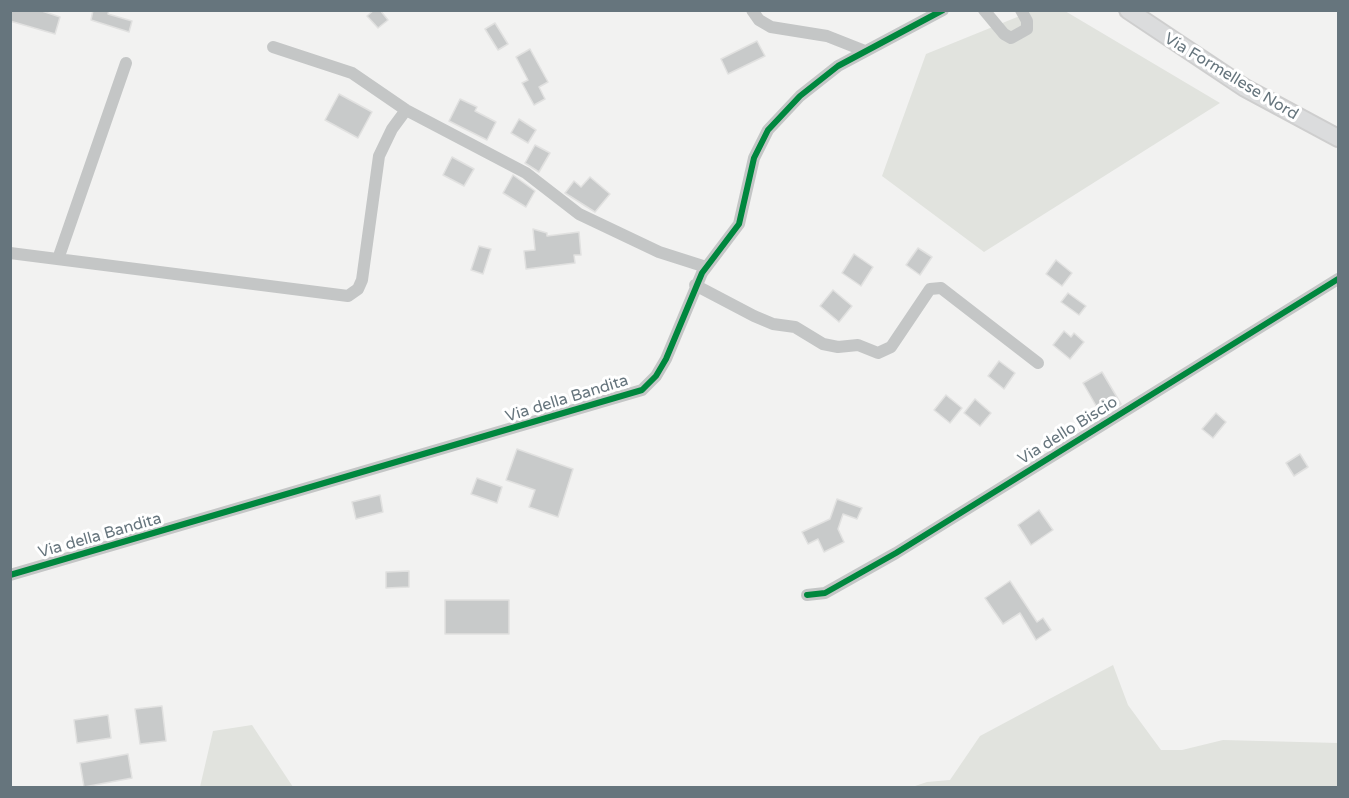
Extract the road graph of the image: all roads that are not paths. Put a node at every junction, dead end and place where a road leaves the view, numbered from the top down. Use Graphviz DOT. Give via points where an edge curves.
graph roads {
  1 [pos="752,10"];
  2 [pos="944,10"];
  3 [pos="984,10"];
  4 [pos="1021,10"];
  5 [pos="1128,10"];
  6 [pos="273,47"];
  7 [pos="865,51"];
  8 [pos="126,63"];
  9 [pos="406,110"];
  10 [pos="1338,138"];
  11 [pos="10,253"];
  12 [pos="58,259"];
  13 [pos="706,267"];
  14 [pos="1338,279"];
  15 [pos="695,285"];
  16 [pos="1038,363"];
  17 [pos="10,575"];
  18 [pos="807,594"];
  1 -- 7 [label="street" via="771,27 827,36"];
  2 -- 7 [label="street, Via della Bandita"];
  3 -- 4 [label="street" via="1011,38 1027,29"];
  5 -- 10 [label="street, Via Formellese Nord" via="1245,88"];
  6 -- 9 [label="street" via="352,72"];
  7 -- 13 [label="street, Via della Bandita" via="821,79 768,130 752,163 741,220"];
  8 -- 12 [label="street"];
  9 -- 12 [label="street" via="379,156 362,275 358,289 351,295"];
  9 -- 13 [label="street" via="526,173 579,214 660,252"];
  11 -- 12 [label="street"];
  13 -- 15 [label="street, Via della Bandita"];
  14 -- 18 [label="street, Via dello Biscio" via="896,553 825,593"];
  15 -- 16 [label="street" via="758,318 795,327 828,345 858,345 878,353 893,345 930,289 941,288"];
  15 -- 17 [label="street, Via della Bandita" via="662,366 649,384 634,394"];
}
